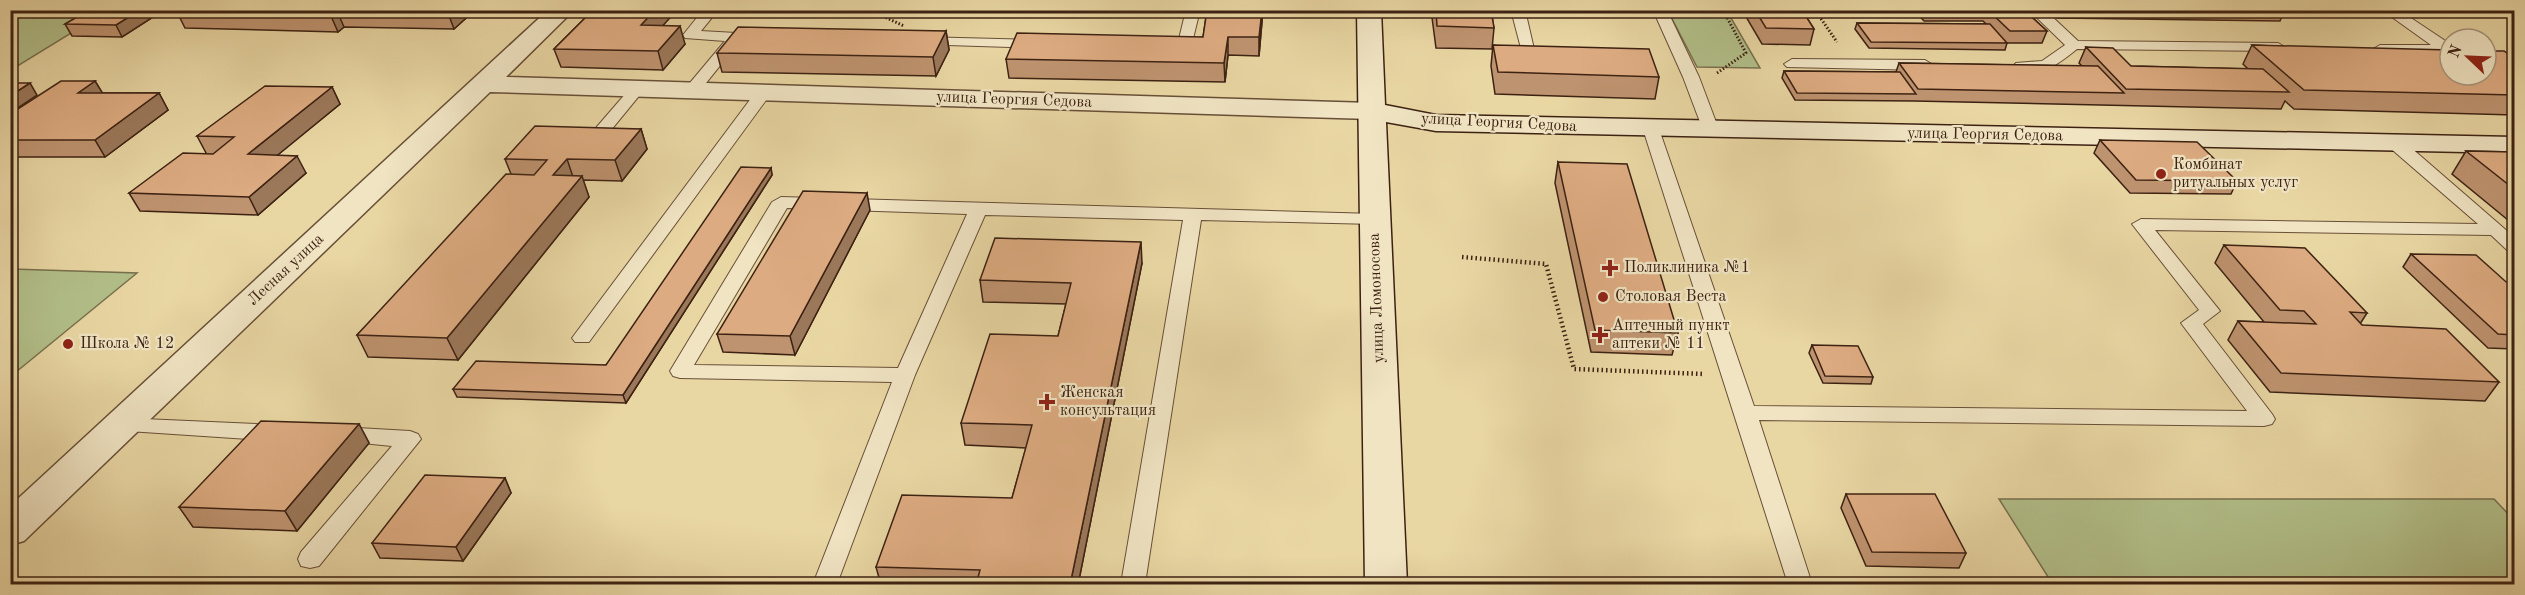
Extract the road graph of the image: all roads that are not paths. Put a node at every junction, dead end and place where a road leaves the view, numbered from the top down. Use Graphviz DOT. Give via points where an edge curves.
graph roads {
  1 [pos="562,10"];
  2 [pos="711,10"];
  3 [pos="1193,10"];
  4 [pos="1369,10"];
  5 [pos="1518,10"];
  6 [pos="1660,10"];
  7 [pos="2389,10"];
  8 [pos="2041,15"];
  9 [pos="902,40"];
  10 [pos="1053,44"];
  11 [pos="2074,45"];
  12 [pos="1160,46"];
  13 [pos="2296,48"];
  14 [pos="2366,48"];
  15 [pos="1560,54"];
  16 [pos="1791,64"];
  17 [pos="1944,65"];
  18 [pos="2001,66"];
  19 [pos="484,84"];
  20 [pos="638,88"];
  21 [pos="692,90"];
  22 [pos="764,92"];
  23 [pos="1371,111"];
  24 [pos="1651,129"];
  25 [pos="1711,130"];
  26 [pos="601,132"];
  27 [pos="2395,143"];
  28 [pos="2514,145"];
  29 [pos="978,209"];
  30 [pos="1193,215"];
  31 [pos="1375,219"];
  32 [pos="2496,230"];
  33 [pos="2514,246"];
  34 [pos="582,338"];
  35 [pos="905,375"];
  36 [pos="1744,413"];
  37 [pos="121,425"];
  38 [pos="294,433"];
  39 [pos="318,434"];
  40 [pos="10,530"];
  41 [pos="310,560"];
  42 [pos="825,585"];
  43 [pos="1133,585"];
  44 [pos="1386,585"];
  45 [pos="1800,585"];
  1 -- 19 [label="street, Лесная улица"];
  2 -- 21 [label="lane" via="690,35 742,37"];
  3 -- 12 [label="lane" via="1184,47"];
  4 -- 23 [label="street, улица Ломоносова"];
  5 -- 15 [label="lane" via="1528,54"];
  6 -- 25 [label="lane"];
  7 -- 14 [label="lane" via="2448,49"];
  8 -- 11 [label="lane"];
  9 -- 10 [label="lane"];
  11 -- 13 [label="lane"];
  11 -- 18 [label="lane" via="2046,66"];
  16 -- 17 [label="lane"];
  19 -- 20 [label="street, улица Георгия Седова"];
  19 -- 37 [label="street, Лесная улица"];
  20 -- 21 [label="street, улица Георгия Седова"];
  20 -- 26 [label="lane"];
  21 -- 22 [label="street, улица Георгия Седова"];
  22 -- 23 [label="street, улица Георгия Седова"];
  22 -- 34 [label="lane"];
  23 -- 24 [label="street, улица Георгия Седова" via="1436,123"];
  23 -- 31 [label="street, улица Ломоносова"];
  24 -- 25 [label="street, улица Георгия Седова"];
  24 -- 36 [label="lane"];
  25 -- 27 [label="street, улица Георгия Седова"];
  27 -- 28 [label="street, улица Георгия Седова"];
  27 -- 32 [label="lane"];
  29 -- 30 [label="lane"];
  29 -- 35 [label="lane"];
  29 -- 35 [label="lane" via="781,202 680,371"];
  30 -- 31 [label="lane"];
  30 -- 43 [label="lane"];
  31 -- 44 [label="street, улица Ломоносова"];
  32 -- 33 [label="lane"];
  32 -- 36 [label="lane" via="2141,224 2210,311 2191,323 2264,419"];
  35 -- 42 [label="lane"];
  36 -- 45 [label="lane" via="1769,479"];
  37 -- 38 [label="lane"];
  37 -- 40 [label="street, Лесная улица"];
  39 -- 41 [label="lane" via="410,439"];
}
